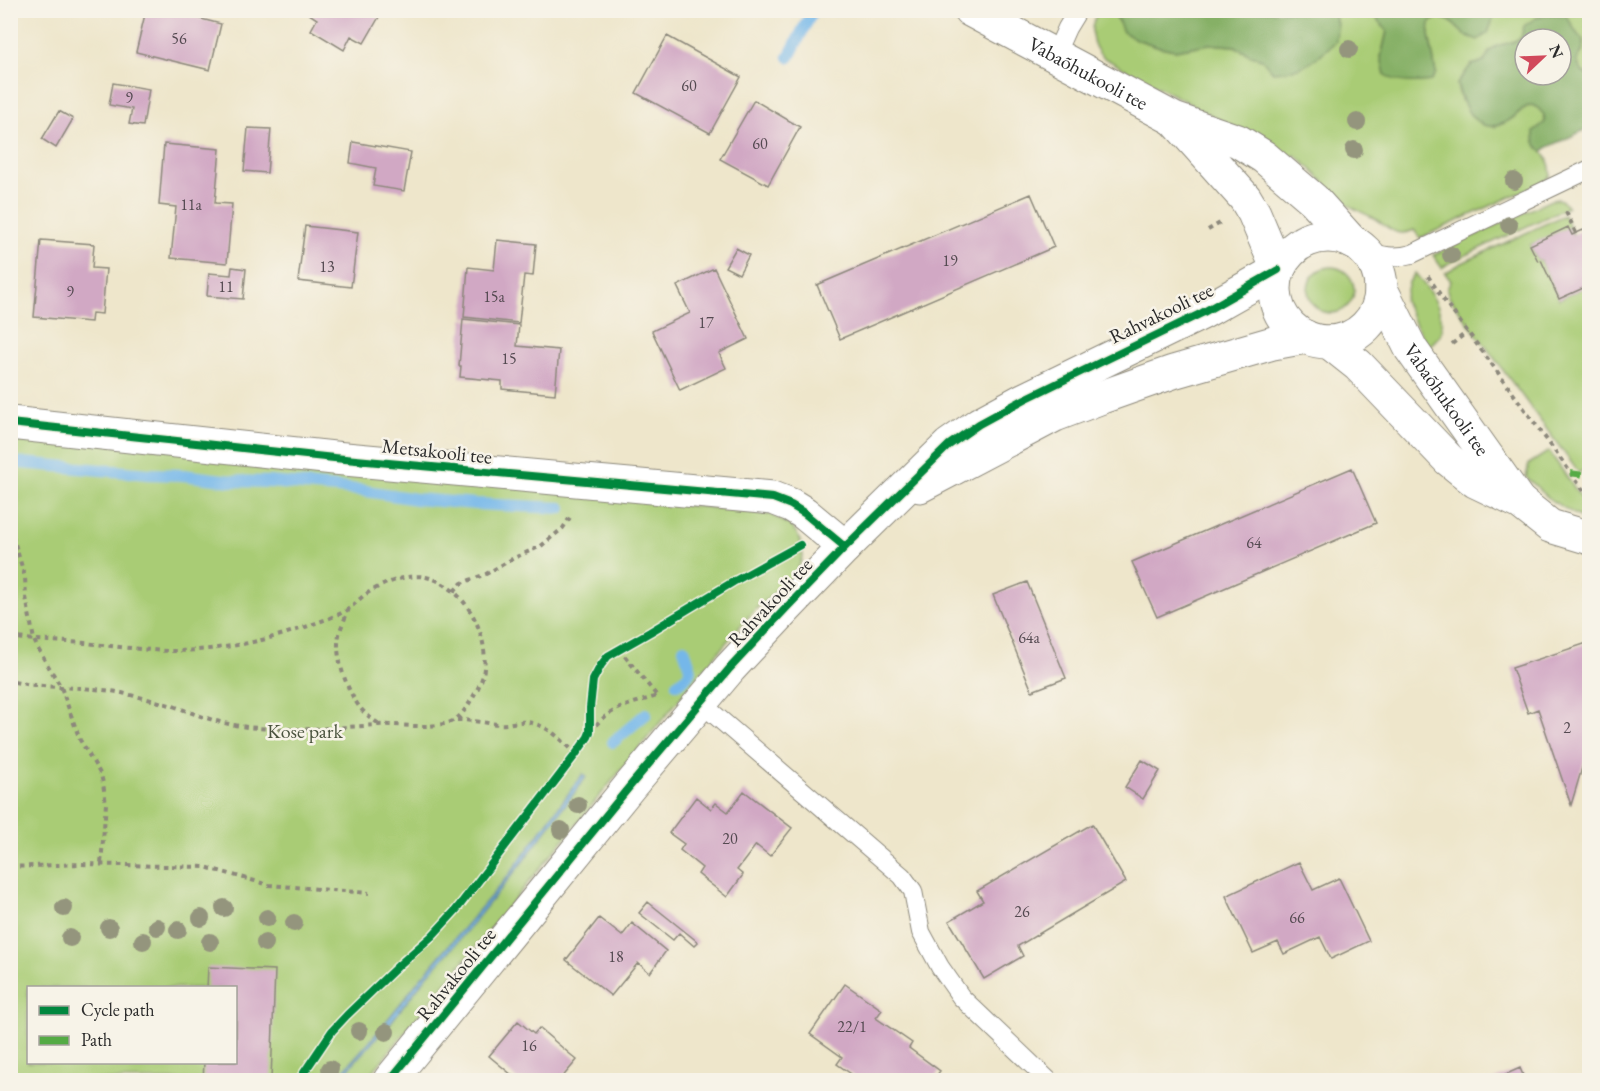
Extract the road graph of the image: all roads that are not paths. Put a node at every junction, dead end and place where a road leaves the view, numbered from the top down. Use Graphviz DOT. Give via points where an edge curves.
graph roads {
  1 [pos="970,10"];
  2 [pos="1078,10"];
  3 [pos="1055,55"];
  4 [pos="1174,118"];
  5 [pos="1590,169"];
  6 [pos="1358,246"];
  7 [pos="1412,255"];
  8 [pos="1278,270"];
  9 [pos="1381,289"];
  10 [pos="1318,339"];
  11 [pos="10,423"];
  12 [pos="894,499"];
  13 [pos="1521,503"];
  14 [pos="1590,538"];
  15 [pos="844,548"];
  16 [pos="701,703"];
  17 [pos="390,1080"];
  18 [pos="1048,1080"];
  1 -- 3 [label="street, Vabaõhukooli tee"];
  2 -- 3 [label="lane"];
  3 -- 4 [label="street, Vabaõhukooli tee"];
  4 -- 6 [label="street, Vabaõhukooli tee" via="1238,141 1264,157 1314,200"];
  4 -- 8 [label="street, Vabaõhukooli tee" via="1248,204"];
  5 -- 7 [label="lane"];
  6 -- 7 [label="lane" via="1387,257"];
  6 -- 8 [label="street" via="1334,236 1316,237 1300,243"];
  6 -- 9 [label="street" via="1374,262"];
  7 -- 9 [label="lane" via="1397,264"];
  8 -- 10 [label="street" via="1276,302 1282,316 1293,328"];
  8 -- 12 [label="street, Rahvakooli tee" via="1202,313 979,424 949,446"];
  9 -- 10 [label="street" via="1374,315 1355,334 1342,340"];
  9 -- 13 [label="street, Vabaõhukooli tee" via="1411,349"];
  10 -- 12 [label="street, Rahvakooli tee" via="1273,343 1102,397 1055,416"];
  10 -- 13 [label="street, Vabaõhukooli tee" via="1358,365 1449,460 1475,481"];
  11 -- 15 [label="street, Metsakooli tee" via="313,456 773,498 804,513"];
  12 -- 15 [label="street, Rahvakooli tee"];
  13 -- 14 [label="street, Vabaõhukooli tee" via="1550,525"];
  15 -- 16 [label="street, Rahvakooli tee"];
  16 -- 17 [label="street, Rahvakooli tee"];
  16 -- 18 [label="lane" via="902,876 913,891 921,932 961,998"];
}
